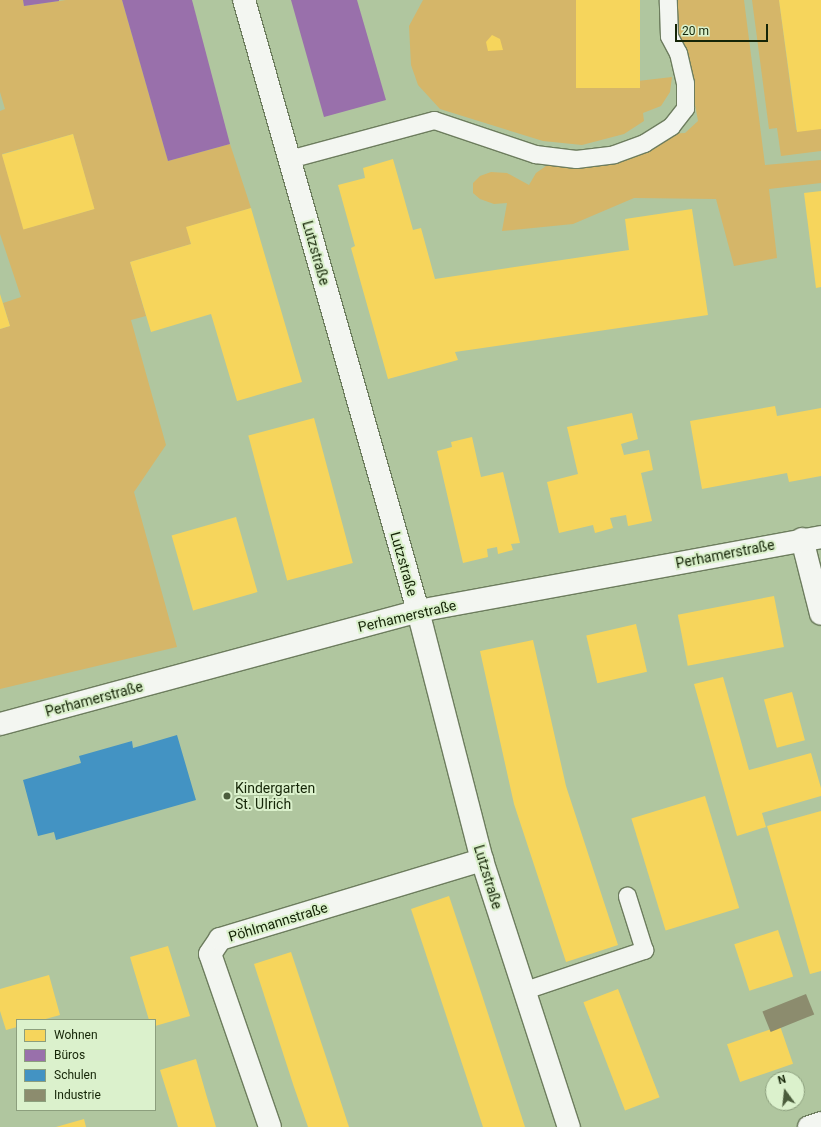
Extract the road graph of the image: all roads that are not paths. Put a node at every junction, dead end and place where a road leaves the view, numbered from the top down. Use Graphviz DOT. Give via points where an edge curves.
graph roads {
  1 [pos="244,0"];
  2 [pos="668,0"];
  3 [pos="289,159"];
  4 [pos="812,538"];
  5 [pos="418,611"];
  6 [pos="821,614"];
  7 [pos="0,724"];
  8 [pos="482,860"];
  9 [pos="627,896"];
  10 [pos="525,990"];
  11 [pos="821,1123"];
  12 [pos="270,1127"];
  13 [pos="570,1127"];
  14 [pos="809,1127"];
  1 -- 3 [label="street, Lutzstraße"];
  2 -- 3 [label="lane" via="669,36 678,52 683,75 685,108 671,126 644,143 614,154 576,159 535,154 434,120"];
  3 -- 5 [label="street, Lutzstraße"];
  4 -- 5 [label="street, Perhamerstraße"];
  4 -- 6 [label="street"];
  5 -- 7 [label="street, Perhamerstraße"];
  5 -- 8 [label="street, Lutzstraße"];
  8 -- 10 [label="street, Lutzstraße"];
  8 -- 12 [label="street, Pöhlmannstraße" via="220,939 210,954"];
  9 -- 10 [label="lane" via="644,950"];
  10 -- 13 [label="street, Lutzstraße"];
  11 -- 14 [label="street"];
}
